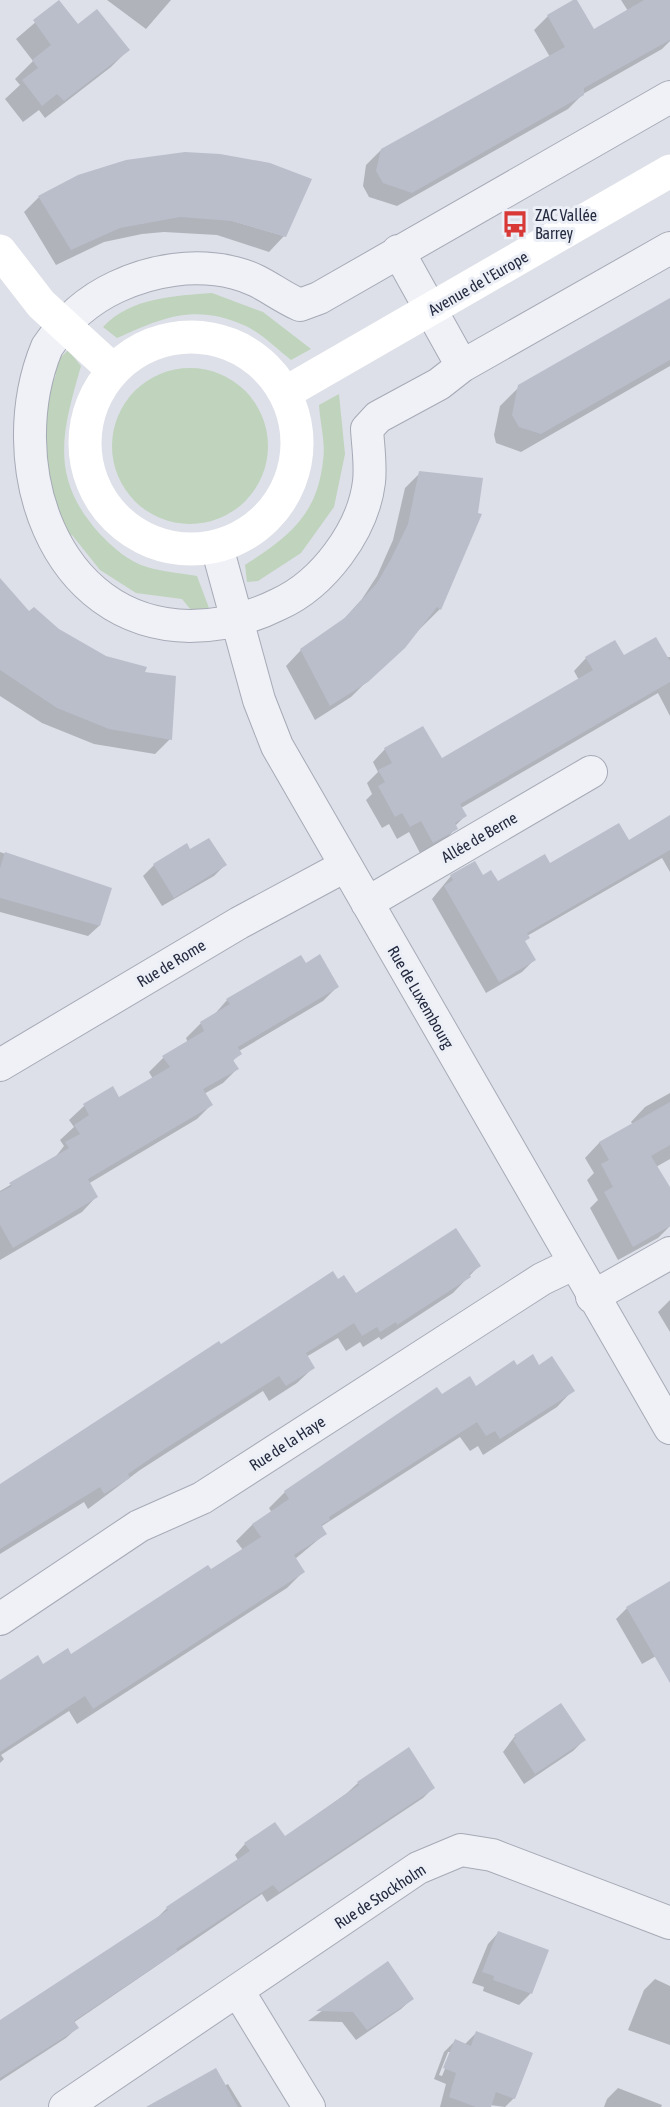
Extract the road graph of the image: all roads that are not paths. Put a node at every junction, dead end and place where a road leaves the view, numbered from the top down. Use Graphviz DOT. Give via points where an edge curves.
graph roads {
  1 [pos="670,97"];
  2 [pos="670,171"];
  3 [pos="670,248"];
  4 [pos="0,251"];
  5 [pos="398,251"];
  6 [pos="430,310"];
  7 [pos="63,326"];
  8 [pos="462,366"];
  9 [pos="113,370"];
  10 [pos="285,393"];
  11 [pos="217,547"];
  12 [pos="236,620"];
  13 [pos="591,772"];
  14 [pos="345,866"];
  15 [pos="367,903"];
  16 [pos="0,1065"];
  17 [pos="670,1253"];
  18 [pos="573,1264"];
  19 [pos="592,1298"];
  20 [pos="670,1428"];
  21 [pos="0,1619"];
  22 [pos="670,1923"];
  23 [pos="238,1991"];
  24 [pos="65,2107"];
  25 [pos="309,2107"];
  1 -- 5 [label="street"];
  2 -- 6 [label="street, Avenue de l'Europe"];
  3 -- 8 [label="street"];
  4 -- 7 [label="street" via="21,282"];
  5 -- 6 [label="street"];
  5 -- 7 [label="street" via="320,298 300,305 265,283 233,273 201,268 168,270 106,291"];
  6 -- 8 [label="street"];
  6 -- 10 [label="street, Avenue de l'Europe"];
  7 -- 9 [label="street"];
  7 -- 12 [label="street" via="37,361 18,424 16,457 21,489 48,550 95,596 124,611 189,626"];
  8 -- 12 [label="street" via="439,384 378,417 367,429 369,481 364,502 352,532 333,560 310,584 284,602"];
  9 -- 10 [label="street" via="145,346 184,336 205,337 243,350 259,362"];
  9 -- 11 [label="street" via="97,392 86,427 88,472 98,497 115,519 137,536 162,546 189,550"];
  10 -- 11 [label="street" via="294,416 297,440 288,486 276,508 259,525 239,539"];
  11 -- 12 [label="street, Rue de Luxembourg"];
  12 -- 14 [label="street, Rue de Luxembourg" via="277,746"];
  13 -- 15 [label="street, Allée de Berne"];
  14 -- 15 [label="street, Rue de Luxembourg"];
  14 -- 16 [label="street, Rue de Rome" via="239,923"];
  15 -- 18 [label="street, Rue de Luxembourg"];
  17 -- 19 [label="street"];
  18 -- 19 [label="street, Rue de Luxembourg"];
  18 -- 21 [label="street, Rue de la Haye" via="542,1279 202,1498 139,1526"];
  19 -- 20 [label="street, Rue de Luxembourg"];
  22 -- 23 [label="street, Rue de Stockholm" via="492,1855 461,1850 418,1868"];
  23 -- 24 [label="street, Rue de Stockholm"];
  23 -- 25 [label="street"];
}
